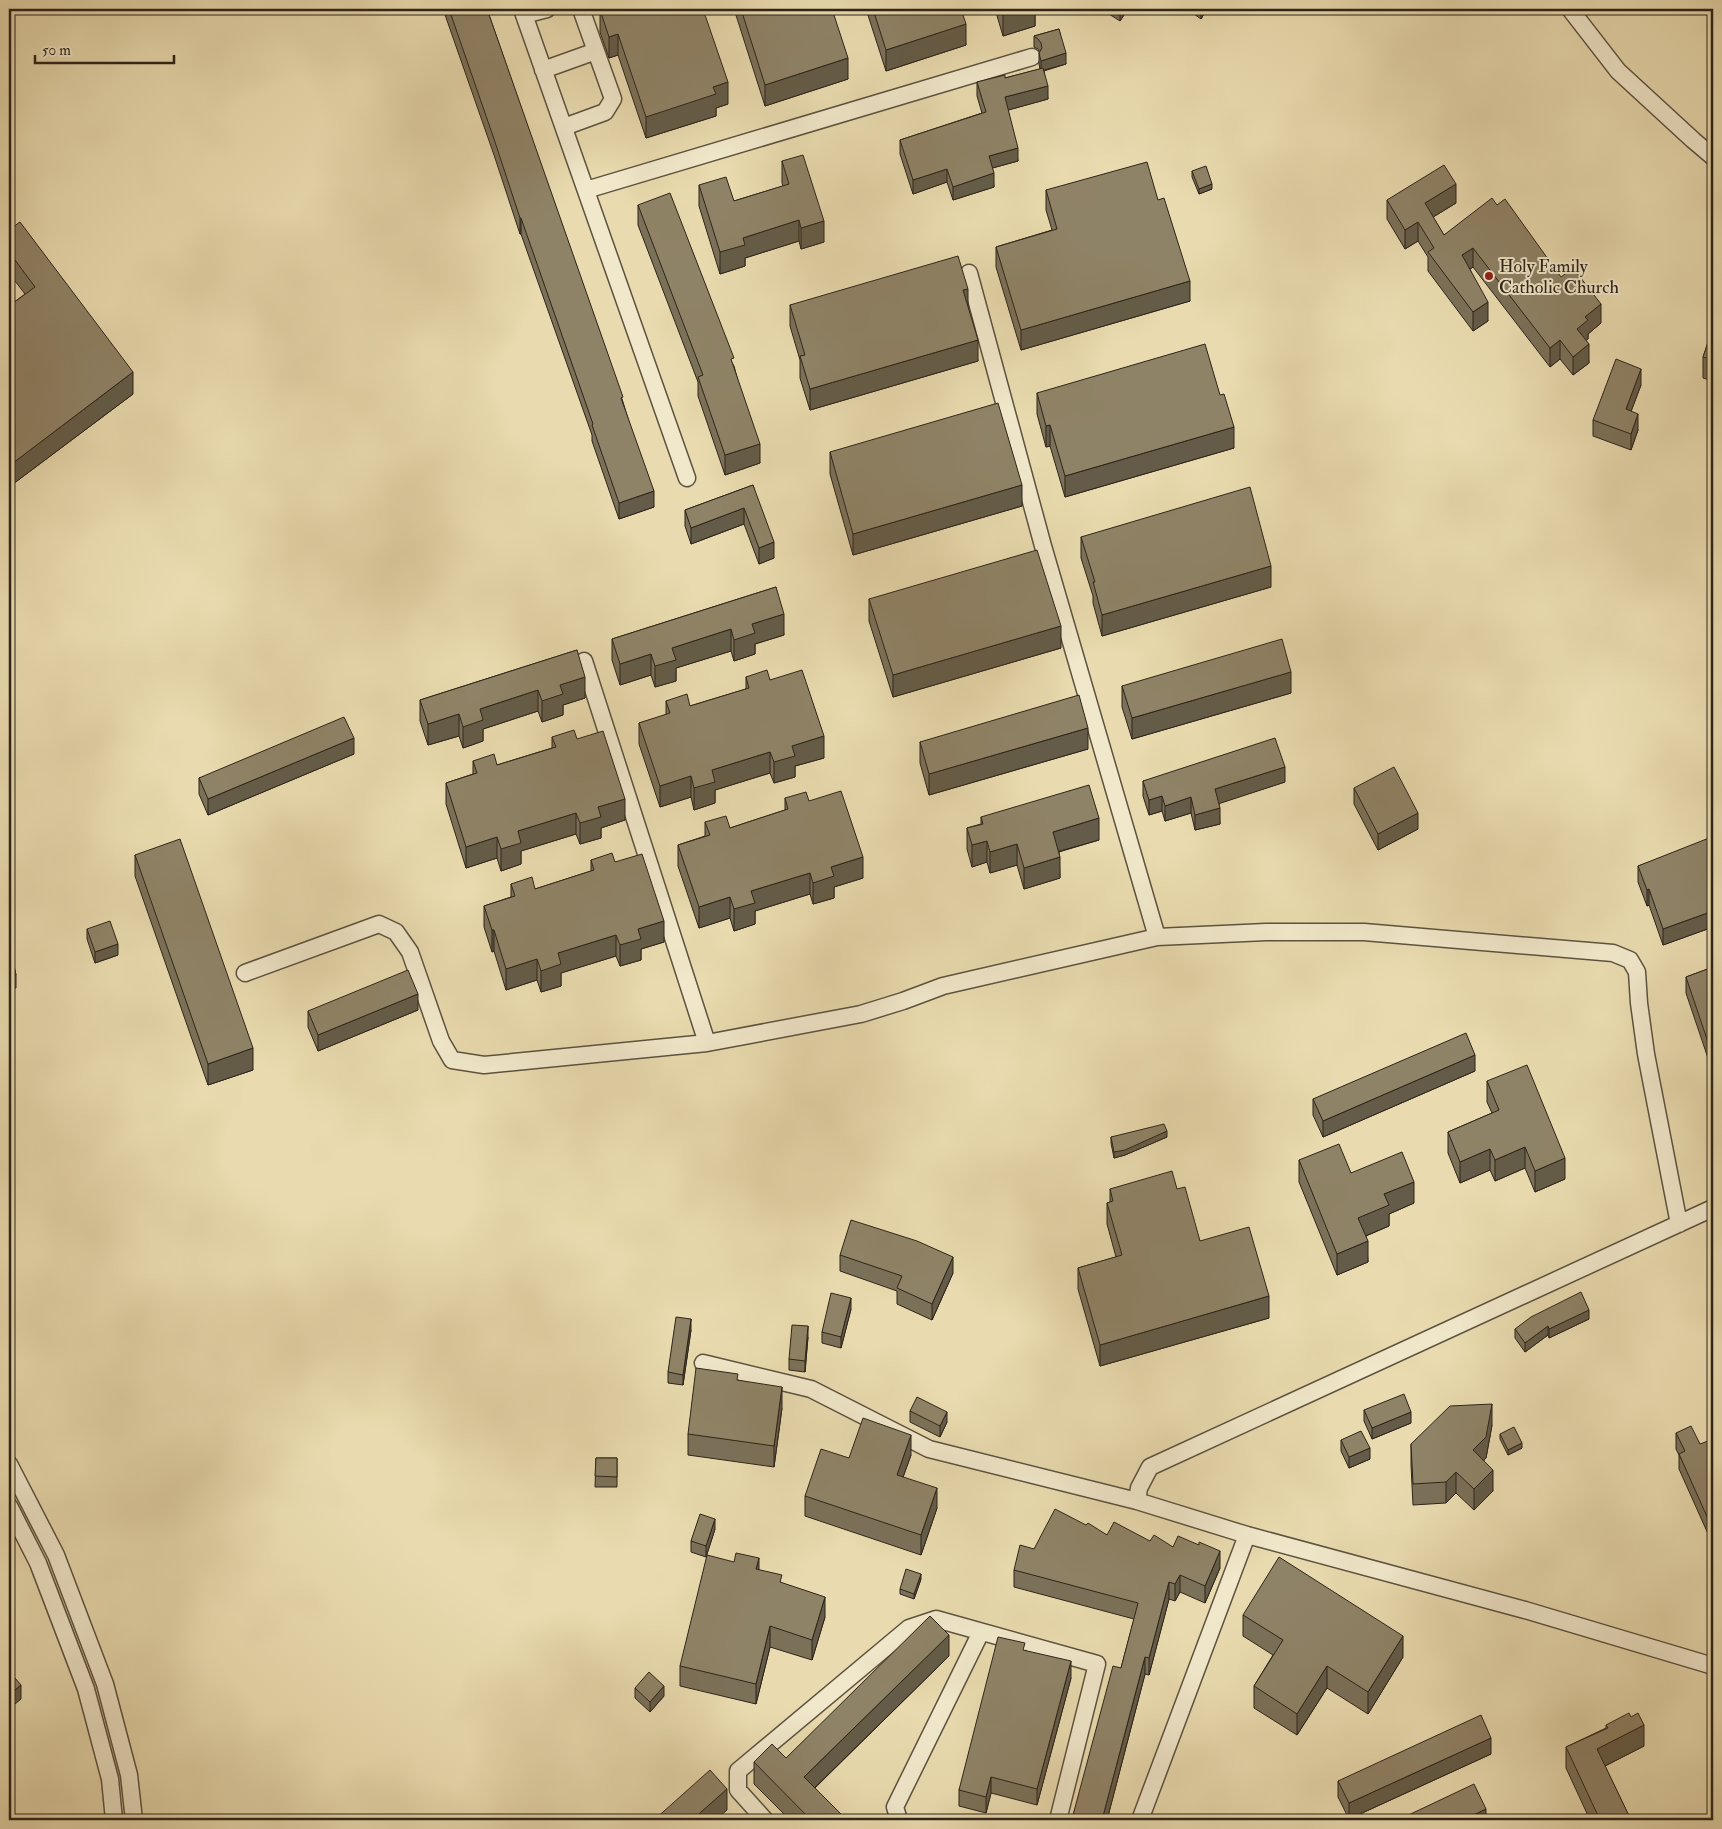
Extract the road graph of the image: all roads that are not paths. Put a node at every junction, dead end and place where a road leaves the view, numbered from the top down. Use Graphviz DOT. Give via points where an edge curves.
graph roads {
  1 [pos="548,9"];
  2 [pos="581,9"];
  3 [pos="1570,9"];
  4 [pos="523,12"];
  5 [pos="596,51"];
  6 [pos="1032,57"];
  7 [pos="543,70"];
  8 [pos="564,127"];
  9 [pos="1713,156"];
  10 [pos="586,190"];
  11 [pos="969,272"];
  12 [pos="687,478"];
  13 [pos="584,661"];
  14 [pos="1157,937"];
  15 [pos="245,973"];
  16 [pos="707,1043"];
  17 [pos="1713,1208"];
  18 [pos="1679,1224"];
  19 [pos="703,1363"];
  20 [pos="9,1464"];
  21 [pos="1138,1501"];
  22 [pos="9,1506"];
  23 [pos="1247,1535"];
  24 [pos="981,1632"];
  25 [pos="1713,1666"];
  26 [pos="114,1820"];
  27 [pos="134,1820"];
  28 [pos="765,1820"];
  29 [pos="899,1820"];
  30 [pos="1058,1820"];
  31 [pos="1140,1820"];
  1 -- 4 [label="street"];
  2 -- 5 [label="street"];
  3 -- 9 [label="street" via="1618,71"];
  4 -- 7 [label="street"];
  5 -- 7 [label="street"];
  5 -- 8 [label="street" via="613,99 605,112"];
  6 -- 10 [label="street"];
  7 -- 8 [label="street"];
  8 -- 10 [label="street"];
  10 -- 12 [label="street"];
  11 -- 14 [label="street" via="1043,546"];
  13 -- 16 [label="street"];
  14 -- 16 [label="street" via="943,986 861,1014"];
  14 -- 18 [label="street" via="1364,932 1625,956 1637,972 1646,1054"];
  15 -- 16 [label="street" via="378,924 396,932 410,952 442,1042 452,1060 484,1065"];
  17 -- 18 [label="street"];
  18 -- 21 [label="street" via="1150,1467 1139,1488"];
  19 -- 21 [label="street" via="811,1388 928,1449"];
  20 -- 27 [label="street" via="56,1555 105,1684 129,1775"];
  21 -- 23 [label="street"];
  22 -- 26 [label="street" via="38,1563 86,1689 110,1779"];
  23 -- 25 [label="street" via="1525,1610"];
  23 -- 31 [label="street"];
  24 -- 28 [label="street" via="936,1619 909,1628 738,1772 738,1790"];
  24 -- 29 [label="street" via="895,1807"];
  24 -- 30 [label="street" via="1097,1664"];
}
